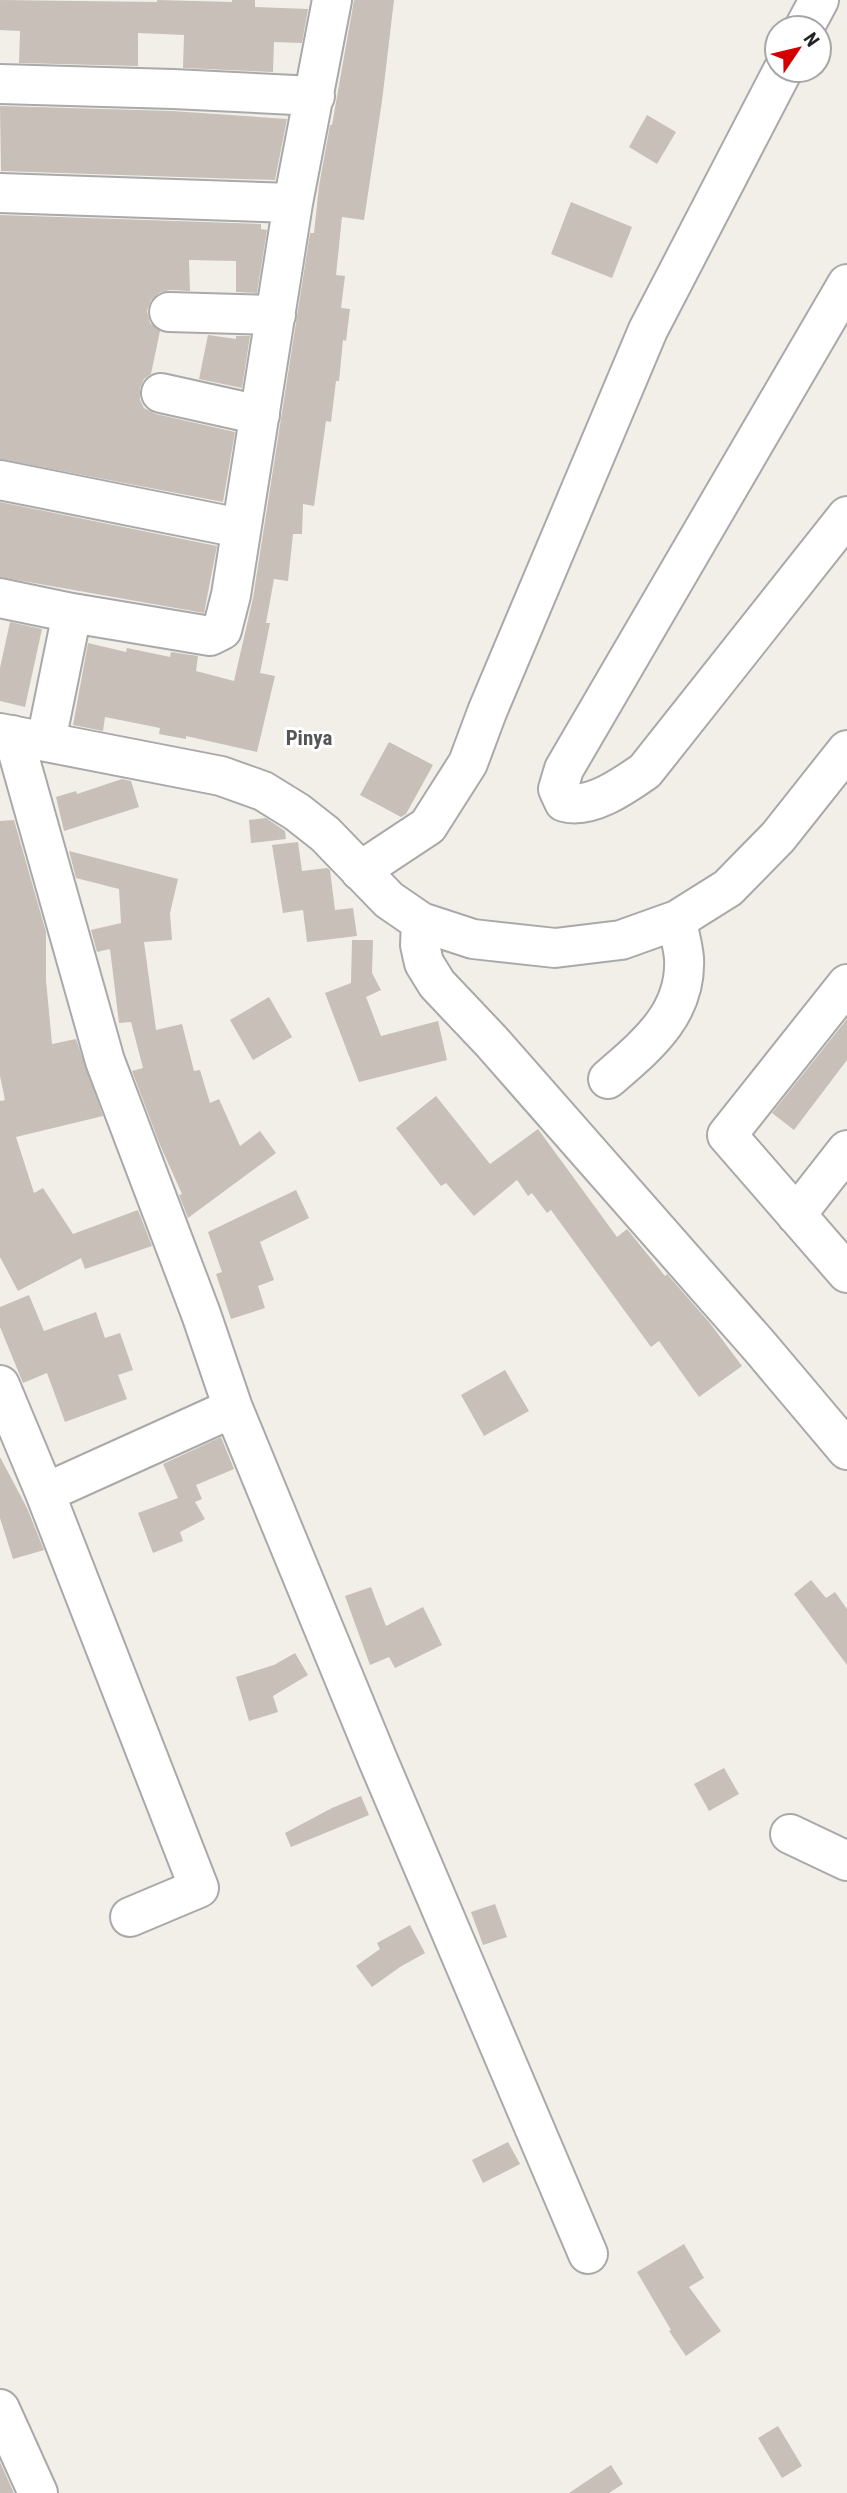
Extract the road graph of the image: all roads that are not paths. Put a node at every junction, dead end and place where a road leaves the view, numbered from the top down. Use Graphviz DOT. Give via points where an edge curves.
graph roads {
  1 [pos="332,0"];
  2 [pos="776,84"];
  3 [pos="0,85"];
  4 [pos="315,96"];
  5 [pos="0,194"];
  6 [pos="293,204"];
  7 [pos="847,284"];
  8 [pos="169,312"];
  9 [pos="276,315"];
  10 [pos="161,393"];
  11 [pos="260,415"];
  12 [pos="0,480"];
  13 [pos="847,516"];
  14 [pos="240,528"];
  15 [pos="0,598"];
  16 [pos="72,613"];
  17 [pos="20,736"];
  18 [pos="847,750"];
  19 [pos="360,871"];
  20 [pos="677,920"];
  21 [pos="421,922"];
  22 [pos="847,984"];
  23 [pos="608,1079"];
  24 [pos="847,1150"];
  25 [pos="796,1215"];
  26 [pos="847,1273"];
  27 [pos="0,1385"];
  28 [pos="233,1408"];
  29 [pos="847,1450"];
  30 [pos="45,1493"];
  31 [pos="790,1834"];
  32 [pos="847,1861"];
  33 [pos="130,1917"];
  34 [pos="588,2255"];
  35 [pos="0,2409"];
  36 [pos="38,2493"];
  1 -- 4 [label="street"];
  2 -- 19 [label="street" via="648,330 468,764 428,826"];
  3 -- 4 [label="street"];
  4 -- 6 [label="street"];
  5 -- 6 [label="street"];
  6 -- 9 [label="street"];
  7 -- 13 [label="street" via="564,769 558,789 564,802 608,795 645,771"];
  8 -- 9 [label="street"];
  9 -- 11 [label="street"];
  10 -- 11 [label="street"];
  11 -- 14 [label="street"];
  12 -- 14 [label="street"];
  14 -- 16 [label="street" via="225,623 218,634"];
  15 -- 16 [label="street"];
  16 -- 17 [label="street"];
  17 -- 19 [label="street" via="221,776 263,791 325,834"];
  17 -- 28 [label="street" via="105,1061"];
  18 -- 20 [label="street" via="778,837 728,888"];
  19 -- 21 [label="street" via="389,900"];
  20 -- 21 [label="street" via="621,940 555,948 473,939"];
  20 -- 23 [label="street" via="684,958 682,986 673,1010 653,1040"];
  21 -- 29 [label="street" via="424,963 438,984"];
  22 -- 25 [label="street" via="727,1135"];
  24 -- 25 [label="street"];
  25 -- 26 [label="street"];
  27 -- 30 [label="street"];
  28 -- 30 [label="street"];
  28 -- 34 [label="street"];
  30 -- 33 [label="street" via="199,1888"];
  31 -- 32 [label="street"];
  35 -- 36 [label="street"];
}
